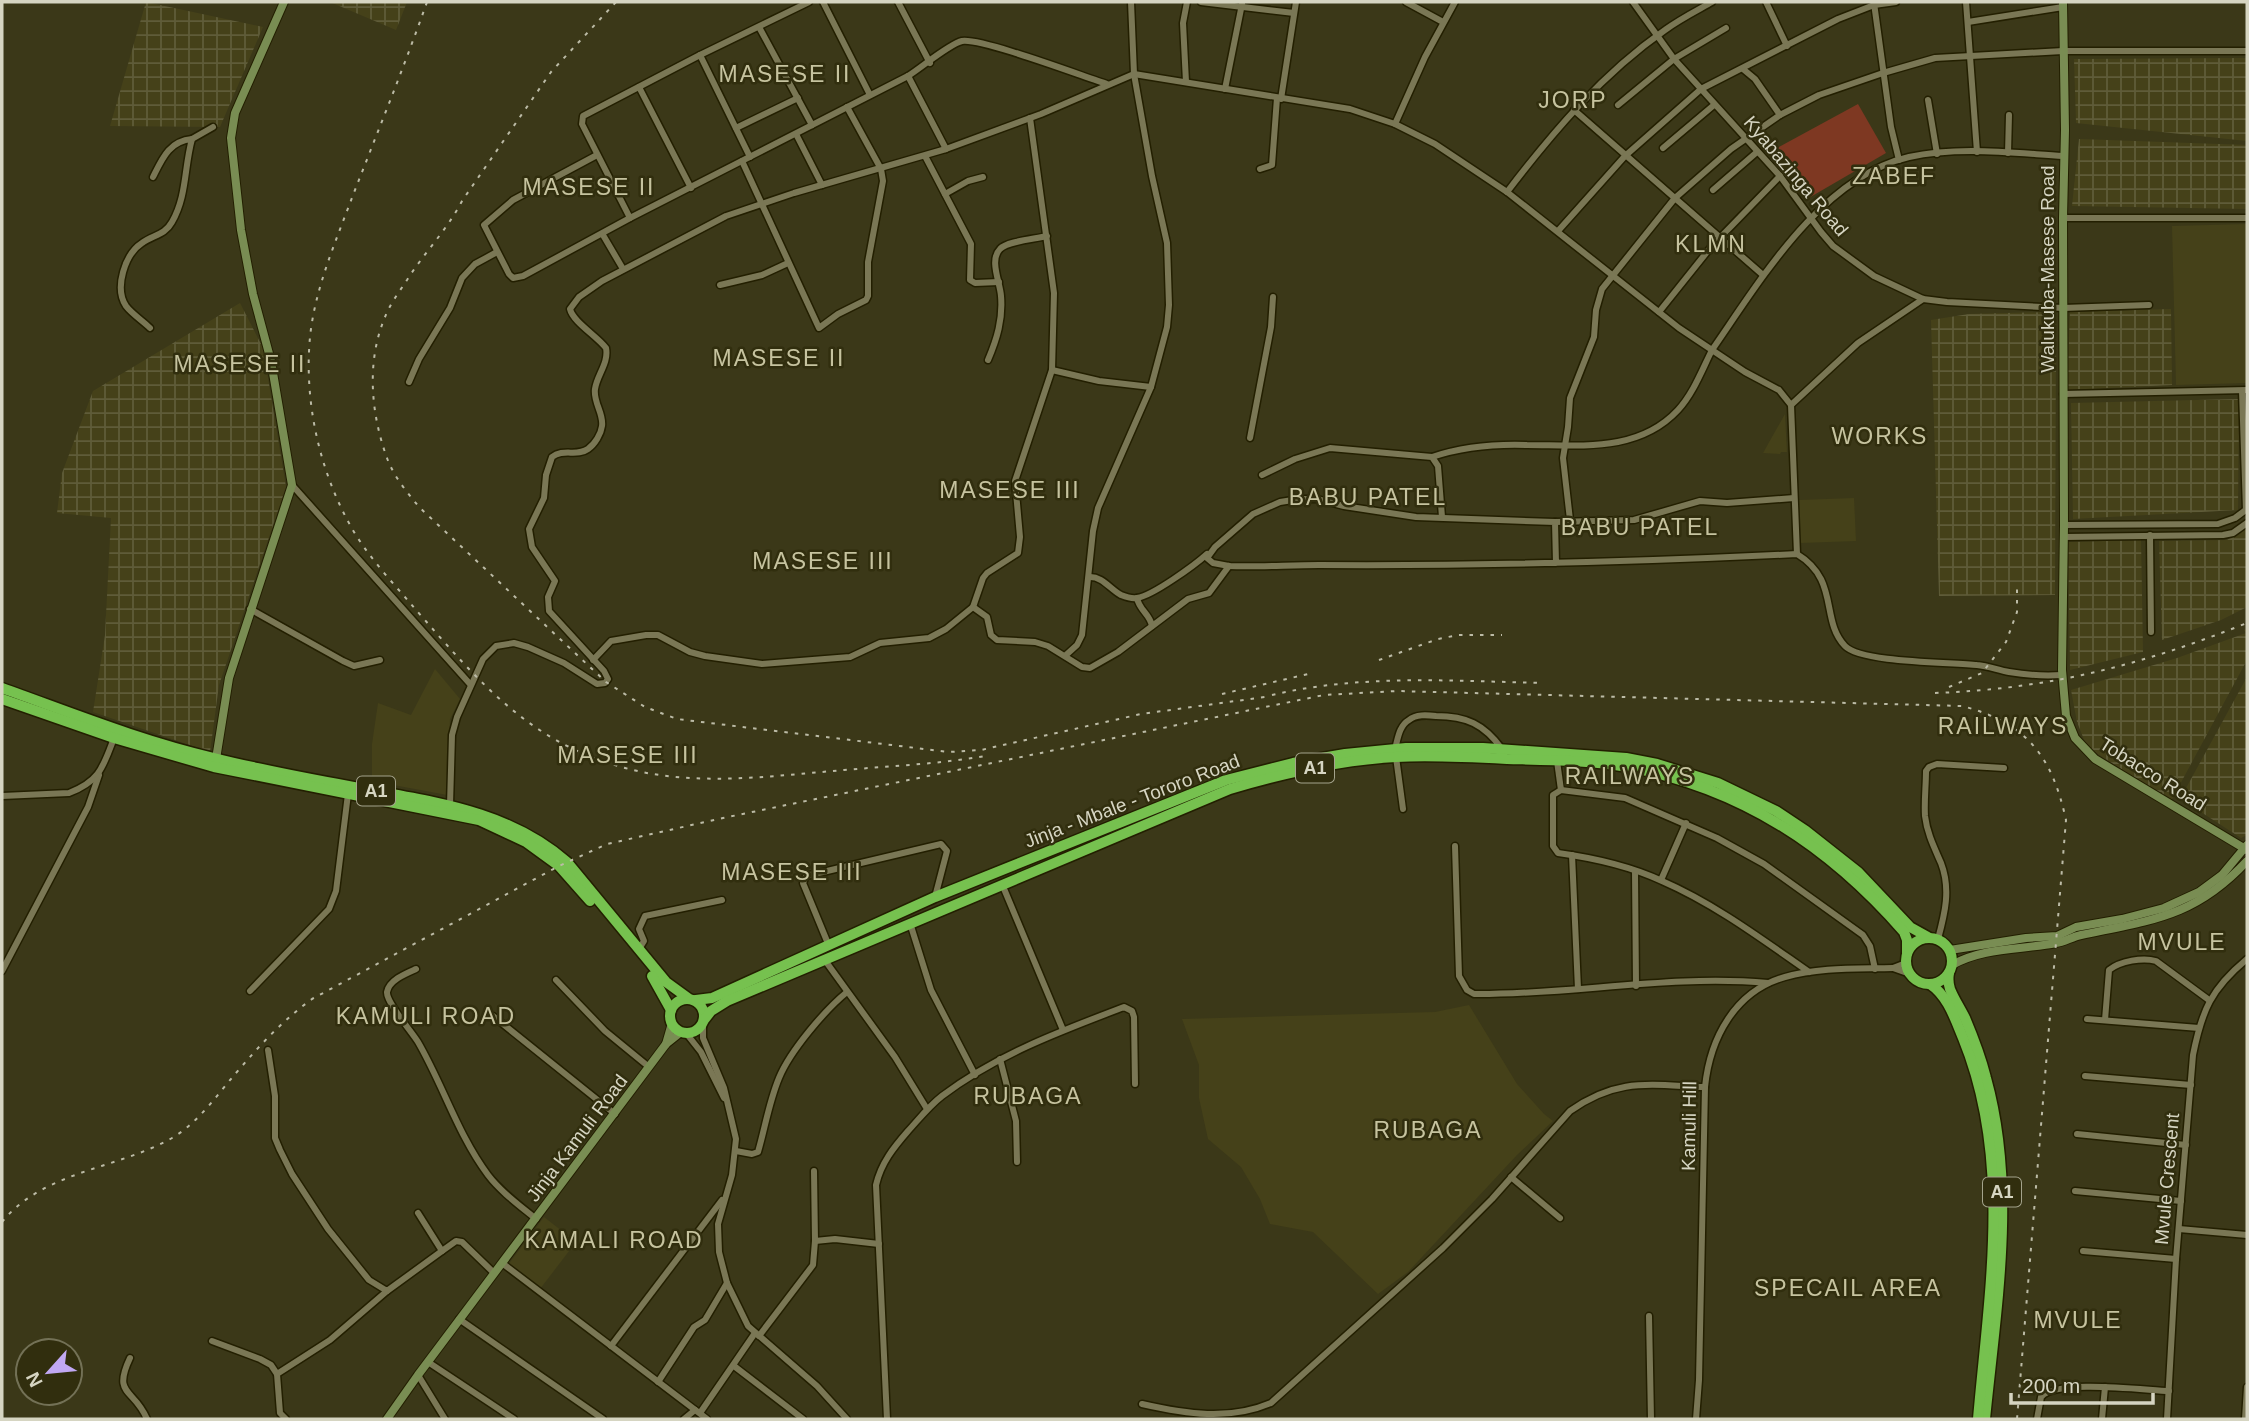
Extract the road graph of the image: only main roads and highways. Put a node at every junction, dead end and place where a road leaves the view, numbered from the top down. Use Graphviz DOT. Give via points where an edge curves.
graph roads {
  1 [pos="2,688"];
  2 [pos="2,699"];
  3 [pos="1396,753"];
  4 [pos="1933,938"];
  5 [pos="1908,963"];
  6 [pos="1951,969"];
  7 [pos="1930,984"];
  8 [pos="692,999"];
  9 [pos="671,1010"];
  10 [pos="704,1022"];
  11 [pos="1978,1419"];
  12 [pos="1985,1419"];
  1 -- 8 [label="highway, A1" via="116,730 216,759 450,805 501,821 548,846 567,862 666,982"];
  2 -- 9 [label="highway, A1" via="215,767 469,817 497,827 559,866 657,982"];
  3 -- 4 [label="highway, Jinja - Mbale - Tororo Road / A1" via="1502,749 1626,758 1687,773 1776,811 1832,850 1910,927"];
  3 -- 5 [label="highway, Jinja - Mbale - Tororo Road / A1" via="1625,767 1721,795 1774,820 1864,888 1904,932"];
  3 -- 8 [label="highway, Jinja - Mbale - Tororo Road / A1" via="1293,763 1226,780 935,897 712,998"];
  3 -- 10 [label="highway, Jinja - Mbale - Tororo Road / A1" via="1296,771 1230,789 727,1001"];
  4 -- 5 [label="highway" via="1917,940"];
  4 -- 6 [label="highway, A1" via="1950,950"];
  5 -- 7 [label="highway, A1" via="1916,980"];
  6 -- 7 [label="highway" via="1944,979"];
  6 -- 12 [label="highway, A1" via="1950,989 1987,1079 2001,1171 2001,1250"];
  7 -- 11 [label="highway, A1" via="1943,995 1969,1054 1990,1140 1994,1229"];
  8 -- 9 [label="highway, A1" via="675,1003"];
  8 -- 10 [label="highway, A1" via="704,1009"];
  9 -- 10 [label="highway, A1" via="672,1023 683,1033 698,1030"];
}
